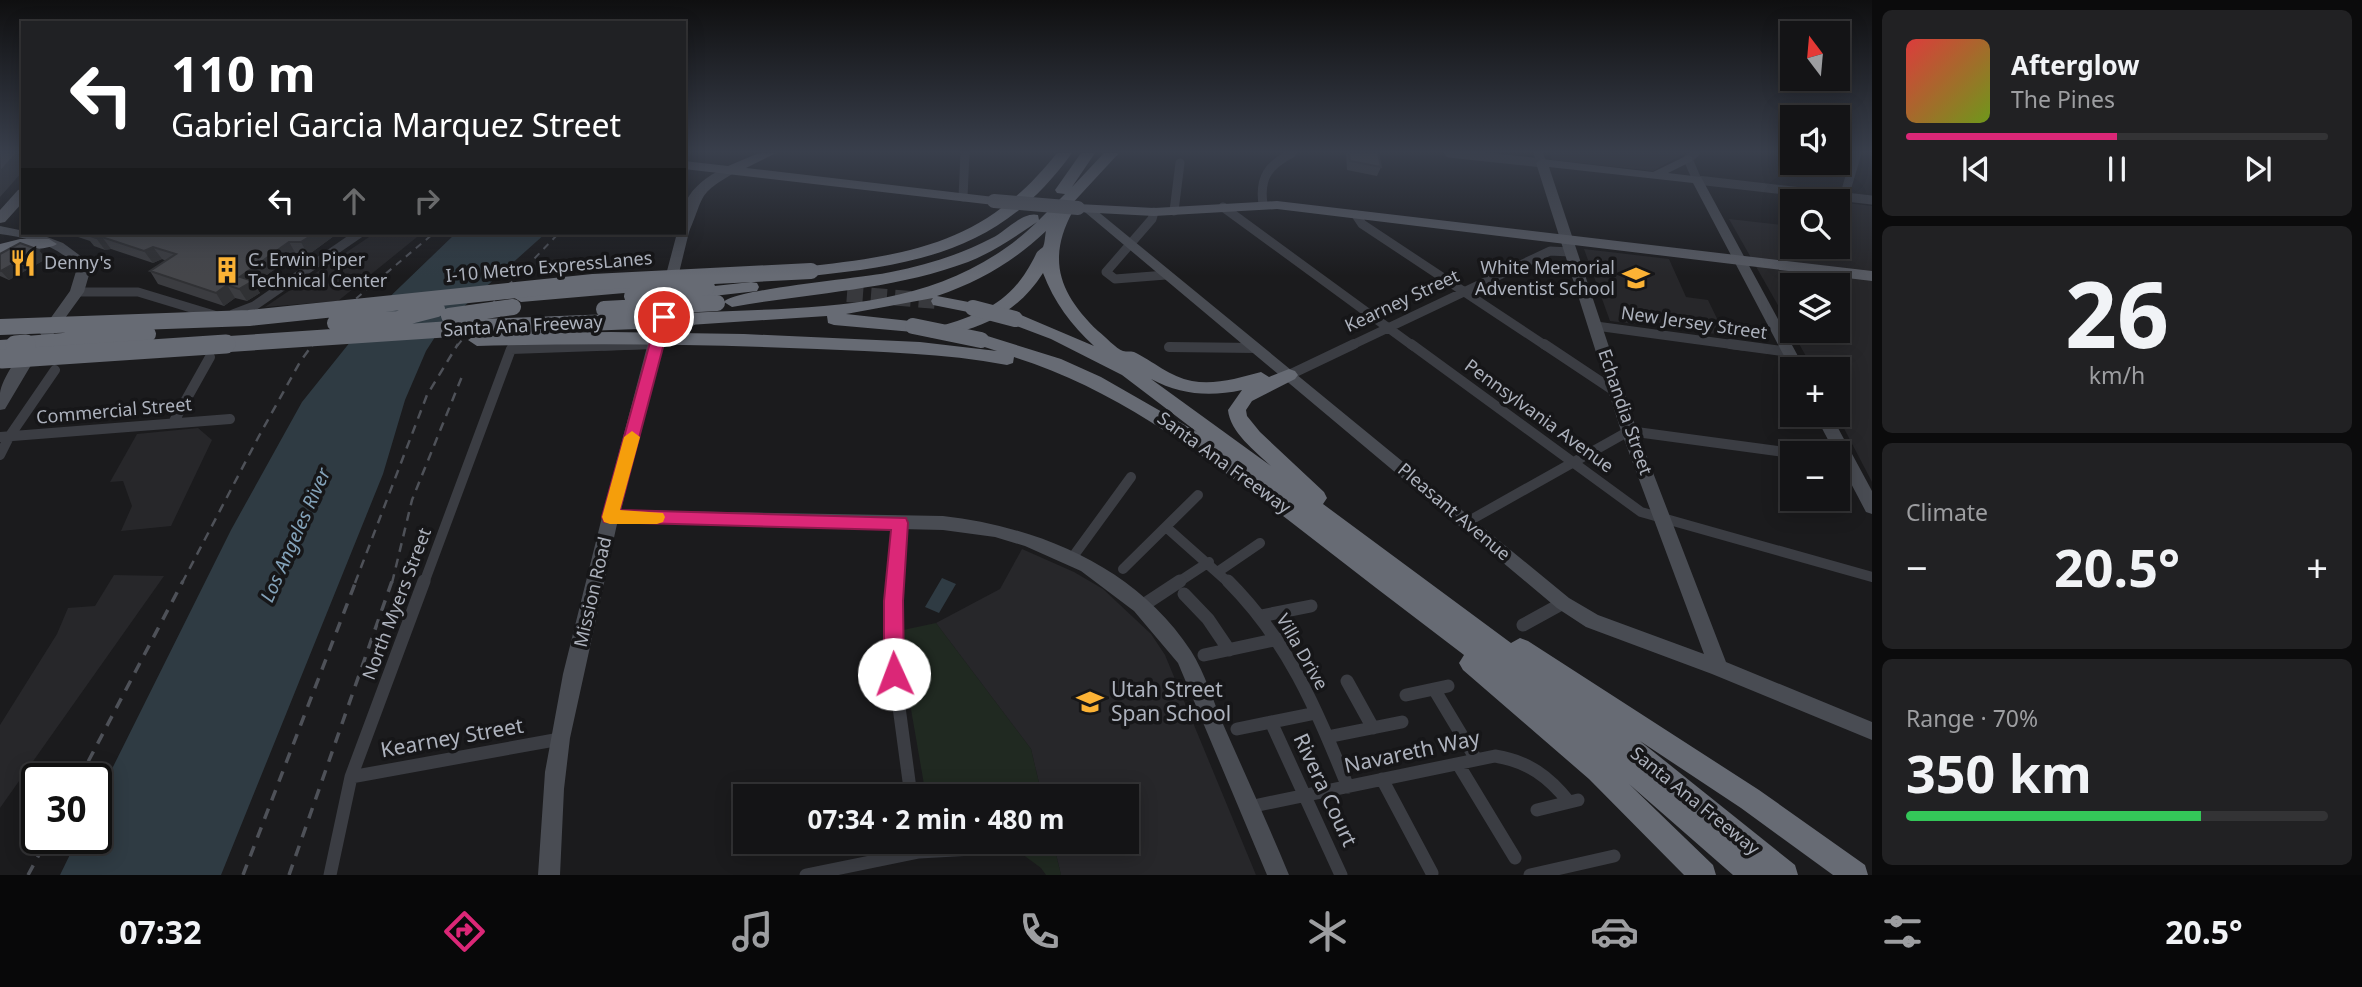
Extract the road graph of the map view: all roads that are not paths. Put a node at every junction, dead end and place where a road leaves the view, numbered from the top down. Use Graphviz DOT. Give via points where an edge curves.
graph roads {
  1 [pos="696,194"];
  2 [pos="935,194"];
  3 [pos="962,194"];
  4 [pos="1016,194"];
  5 [pos="1034,194"];
  6 [pos="1058,194"];
  7 [pos="1072,194"];
  8 [pos="1078,194"];
  9 [pos="1176,194"];
  10 [pos="1262,194"];
  11 [pos="1551,194"];
  12 [pos="1705,194"];
  13 [pos="21,195"];
  14 [pos="962,197"];
  15 [pos="1850,198"];
  16 [pos="1872,200"];
  17 [pos="1262,204"];
  18 [pos="1223,207"];
  19 [pos="1082,208"];
  20 [pos="1174,211"];
  21 [pos="1154,212"];
  22 [pos="1356,215"];
  23 [pos="0,219"];
  24 [pos="686,223"];
  25 [pos="0,230"];
  26 [pos="21,234"];
  27 [pos="24,235"];
  28 [pos="357,235"];
  29 [pos="683,235"];
  30 [pos="1534,236"];
  31 [pos="1049,240"];
  32 [pos="49,244"];
  33 [pos="1130,244"];
  34 [pos="1568,246"];
  35 [pos="0,249"];
  36 [pos="1550,251"];
  37 [pos="1741,260"];
  38 [pos="957,262"];
  39 [pos="810,268"];
  40 [pos="1166,275"];
  41 [pos="1872,276"];
  42 [pos="670,290"];
  43 [pos="77,292"];
  44 [pos="1466,292"];
  45 [pos="848,294"];
  46 [pos="939,301"];
  47 [pos="724,302"];
  48 [pos="0,315"];
  49 [pos="450,316"];
  50 [pos="398,319"];
  51 [pos="689,319"];
  52 [pos="1596,326"];
  53 [pos="1389,327"];
  54 [pos="1085,328"];
  55 [pos="359,335"];
  56 [pos="750,340"];
  57 [pos="658,341"];
  58 [pos="4,343"];
  59 [pos="1169,347"];
  60 [pos="1256,348"];
  61 [pos="1789,352"];
  62 [pos="210,357"];
  63 [pos="1792,357"];
  64 [pos="55,370"];
  65 [pos="18,371"];
  66 [pos="1289,375"];
  67 [pos="0,385"];
  68 [pos="1619,394"];
  69 [pos="0,405"];
  70 [pos="1152,412"];
  71 [pos="230,419"];
  72 [pos="173,423"];
  73 [pos="1629,430"];
  74 [pos="4,437"];
  75 [pos="1780,451"];
  76 [pos="0,455"];
  77 [pos="1571,462"];
  78 [pos="1850,472"];
  79 [pos="1131,477"];
  80 [pos="1198,495"];
  81 [pos="1316,508"];
  82 [pos="1872,508"];
  83 [pos="610,517"];
  84 [pos="1664,521"];
  85 [pos="1467,522"];
  86 [pos="900,523"];
  87 [pos="1166,527"];
  88 [pos="1356,540"];
  89 [pos="1260,543"];
  90 [pos="1072,558"];
  91 [pos="1214,567"];
  92 [pos="1124,569"];
  93 [pos="1872,577"];
  94 [pos="1382,582"];
  95 [pos="1184,594"];
  96 [pos="1432,595"];
  97 [pos="1563,603"];
  98 [pos="1142,606"];
  99 [pos="1311,606"];
  100 [pos="1261,616"];
  101 [pos="1523,625"];
  102 [pos="1278,639"];
  103 [pos="1229,650"];
  104 [pos="1204,655"];
  105 [pos="1718,668"];
  106 [pos="1347,681"];
  107 [pos="1448,686"];
  108 [pos="1434,689"];
  109 [pos="1406,695"];
  110 [pos="1317,713"];
  111 [pos="1271,722"];
  112 [pos="1402,722"];
  113 [pos="1373,728"];
  114 [pos="1237,729"];
  115 [pos="1872,731"];
  116 [pos="1327,737"];
  117 [pos="560,739"];
  118 [pos="1476,760"];
  119 [pos="1458,764"];
  120 [pos="351,778"];
  121 [pos="1382,779"];
  122 [pos="909,784"];
  123 [pos="1349,787"];
  124 [pos="1304,796"];
  125 [pos="1249,807"];
  126 [pos="1537,810"];
  127 [pos="890,854"];
  128 [pos="1614,856"];
  129 [pos="1515,858"];
  130 [pos="1432,873"];
  131 [pos="330,875"];
  132 [pos="549,875"];
  133 [pos="806,875"];
  134 [pos="1278,875"];
  135 [pos="1341,875"];
  136 [pos="1530,875"];
  137 [pos="1703,875"];
  138 [pos="1753,875"];
  139 [pos="1785,875"];
  140 [pos="1855,875"];
  1 -- 24 [label="main road, Mission Road"];
  2 -- 14 [label="main road"];
  3 -- 14 [label="street"];
  4 -- 39 [label="highway, I-10 Metro ExpressLanes" via="1002,209 964,229 897,250"];
  5 -- 39 [label="highway, I-10 Metro ExpressLanes" via="985,230 953,244 913,256"];
  6 -- 38 [label="highway" via="1006,238"];
  7 -- 51 [label="highway" via="999,263 946,288 894,303"];
  8 -- 31 [label="highway"];
  9 -- 20 [label="street"];
  10 -- 17 [label="street"];
  11 -- 34 [label="main road, Echandia Street"];
  12 -- 37 [label="main road"];
  13 -- 23 [label="main road"];
  14 -- 19 [label="main road, bridge"];
  15 -- 16 [label="street"];
  17 -- 18 [label="main road"];
  17 -- 22 [label="main road"];
  18 -- 20 [label="main road"];
  18 -- 53 [label="street, Pennsylvania Avenue"];
  19 -- 21 [label="main road"];
  19 -- 33 [label="main road, Pleasant Avenue"];
  20 -- 21 [label="main road"];
  21 -- 33 [label="street"];
  22 -- 30 [label="main road"];
  22 -- 44 [label="street" via="1362,224"];
  25 -- 26 [label="main road"];
  27 -- 32 [label="main road"];
  28 -- 43 [label="street" via="245,311 209,315 138,292"];
  29 -- 42 [label="main road, Mission Road"];
  30 -- 34 [label="main road"];
  30 -- 36 [label="main road"];
  31 -- 54 [label="highway" via="1049,265 1056,287"];
  31 -- 56 [label="highway" via="1027,288 999,311 972,323 931,335 885,340"];
  32 -- 35 [label="highway"];
  32 -- 43 [label="main road" via="80,262 84,275"];
  33 -- 40 [label="main road, Pleasant Avenue"];
  33 -- 40 [label="street" via="1108,267 1109,277"];
  34 -- 36 [label="street, Kearney Street"];
  34 -- 37 [label="main road"];
  34 -- 52 [label="main road, Echandia Street"];
  36 -- 44 [label="street, Kearney Street"];
  37 -- 41 [label="main road"];
  37 -- 61 [label="main road"];
  38 -- 42 [label="highway" via="884,275"];
  38 -- 47 [label="highway" via="897,279"];
  39 -- 48 [label="highway, I-10 Metro ExpressLanes" via="566,278 254,311"];
  39 -- 49 [label="highway, bridge" via="715,286"];
  39 -- 58 [label="highway, I-10 Metro ExpressLanes, bridge" via="593,282"];
  40 -- 60 [label="main road, Pleasant Avenue"];
  42 -- 50 [label="highway, bridge" via="521,297 443,307"];
  42 -- 57 [label="main road, Mission Road"];
  43 -- 65 [label="main road"];
  44 -- 53 [label="street, Kearney Street"];
  44 -- 68 [label="street"];
  45 -- 47 [label="highway, Santa Ana Freeway"];
  46 -- 81 [label="highway, Santa Ana Freeway, bridge" via="1015,319 1128,371"];
  47 -- 49 [label="highway, Santa Ana Freeway, bridge"];
  49 -- 50 [label="highway, Santa Ana Freeway, bridge"];
  50 -- 58 [label="highway, Santa Ana Freeway, bridge"];
  51 -- 55 [label="highway, Santa Ana Freeway, bridge"];
  51 -- 70 [label="highway, Santa Ana Freeway, bridge" via="798,317 913,326 981,340 1055,363"];
  52 -- 61 [label="street, New Jersey Street"];
  52 -- 68 [label="main road, Echandia Street"];
  53 -- 66 [label="street, Kearney Street"];
  53 -- 77 [label="street, Pennsylvania Avenue"];
  54 -- 66 [label="highway" via="1153,373 1189,388 1220,390"];
  54 -- 81 [label="highway"];
  55 -- 57 [label="highway, bridge" via="396,341"];
  55 -- 58 [label="highway, Santa Ana Freeway, bridge"];
  56 -- 57 [label="highway"];
  56 -- 70 [label="highway" via="994,356 1046,368"];
  57 -- 83 [label="main road, Mission Road"];
  57 -- 120 [label="street, North Myers Street" via="511,349"];
  59 -- 60 [label="street"];
  60 -- 66 [label="main road, Pleasant Avenue"];
  61 -- 63 [label="main road"];
  62 -- 72 [label="street"];
  64 -- 74 [label="street"];
  65 -- 67 [label="main road"];
  65 -- 69 [label="main road"];
  66 -- 85 [label="main road, Pleasant Avenue"];
  66 -- 88 [label="highway" via="1245,397 1238,418 1343,521"];
  68 -- 73 [label="main road, Echandia Street"];
  70 -- 94 [label="highway, Santa Ana Freeway" via="1200,443"];
  71 -- 72 [label="street, Commercial Street"];
  72 -- 74 [label="street, Commercial Street"];
  73 -- 75 [label="street"];
  73 -- 77 [label="street"];
  73 -- 84 [label="main road, Echandia Street"];
  74 -- 76 [label="street"];
  77 -- 84 [label="street, Pennsylvania Avenue" via="1642,512"];
  77 -- 85 [label="street"];
  78 -- 82 [label="main road"];
  79 -- 90 [label="street"];
  80 -- 87 [label="street"];
  81 -- 88 [label="highway, Santa Ana Freeway"];
  83 -- 86 [label="main road"];
  83 -- 117 [label="main road, Mission Road"];
  84 -- 93 [label="street, Pennsylvania Avenue"];
  84 -- 105 [label="main road, Echandia Street"];
  85 -- 97 [label="main road, Pleasant Avenue"];
  86 -- 90 [label="main road" via="996,530 1032,539"];
  86 -- 122 [label="street" via="893,654"];
  87 -- 91 [label="street, Villa Drive"];
  87 -- 92 [label="street"];
  88 -- 96 [label="highway, Santa Ana Freeway"];
  89 -- 91 [label="street"];
  90 -- 98 [label="main road" via="1113,581"];
  91 -- 98 [label="street"];
  91 -- 100 [label="street, Villa Drive"];
  94 -- 137 [label="highway" via="1408,610 1598,771"];
  94 -- 138 [label="highway, Santa Ana Freeway" via="1621,761"];
  95 -- 103 [label="street"];
  96 -- 139 [label="highway, Santa Ana Freeway" via="1655,767"];
  96 -- 140 [label="highway" via="1727,784"];
  97 -- 101 [label="street"];
  97 -- 105 [label="main road, Pleasant Avenue" via="1592,621"];
  98 -- 125 [label="main road" via="1185,658"];
  99 -- 100 [label="street"];
  100 -- 102 [label="street, Villa Drive"];
  102 -- 103 [label="street"];
  102 -- 110 [label="street, Villa Drive"];
  103 -- 104 [label="street"];
  105 -- 115 [label="main road, Pleasant Avenue"];
  106 -- 113 [label="street"];
  107 -- 108 [label="street"];
  108 -- 109 [label="street"];
  108 -- 118 [label="street"];
  110 -- 111 [label="street"];
  110 -- 116 [label="street, Villa Drive"];
  111 -- 114 [label="street"];
  111 -- 124 [label="street, Rivera Court"];
  112 -- 113 [label="street"];
  113 -- 116 [label="street"];
  116 -- 123 [label="street, Villa Drive"];
  117 -- 120 [label="street, Kearney Street"];
  117 -- 132 [label="main road, Mission Road"];
  118 -- 119 [label="street, Navareth Way"];
  118 -- 126 [label="street, Navareth Way" via="1507,757 1542,771 1573,801"];
  119 -- 121 [label="street, Navareth Way"];
  119 -- 129 [label="street"];
  120 -- 131 [label="street, North Myers Street"];
  121 -- 123 [label="street, Navareth Way"];
  121 -- 130 [label="street"];
  123 -- 124 [label="street, Navareth Way"];
  124 -- 125 [label="street, Navareth Way"];
  124 -- 135 [label="street, Rivera Court"];
  125 -- 134 [label="main road"];
  127 -- 133 [label="street"];
  128 -- 136 [label="street"];
}
